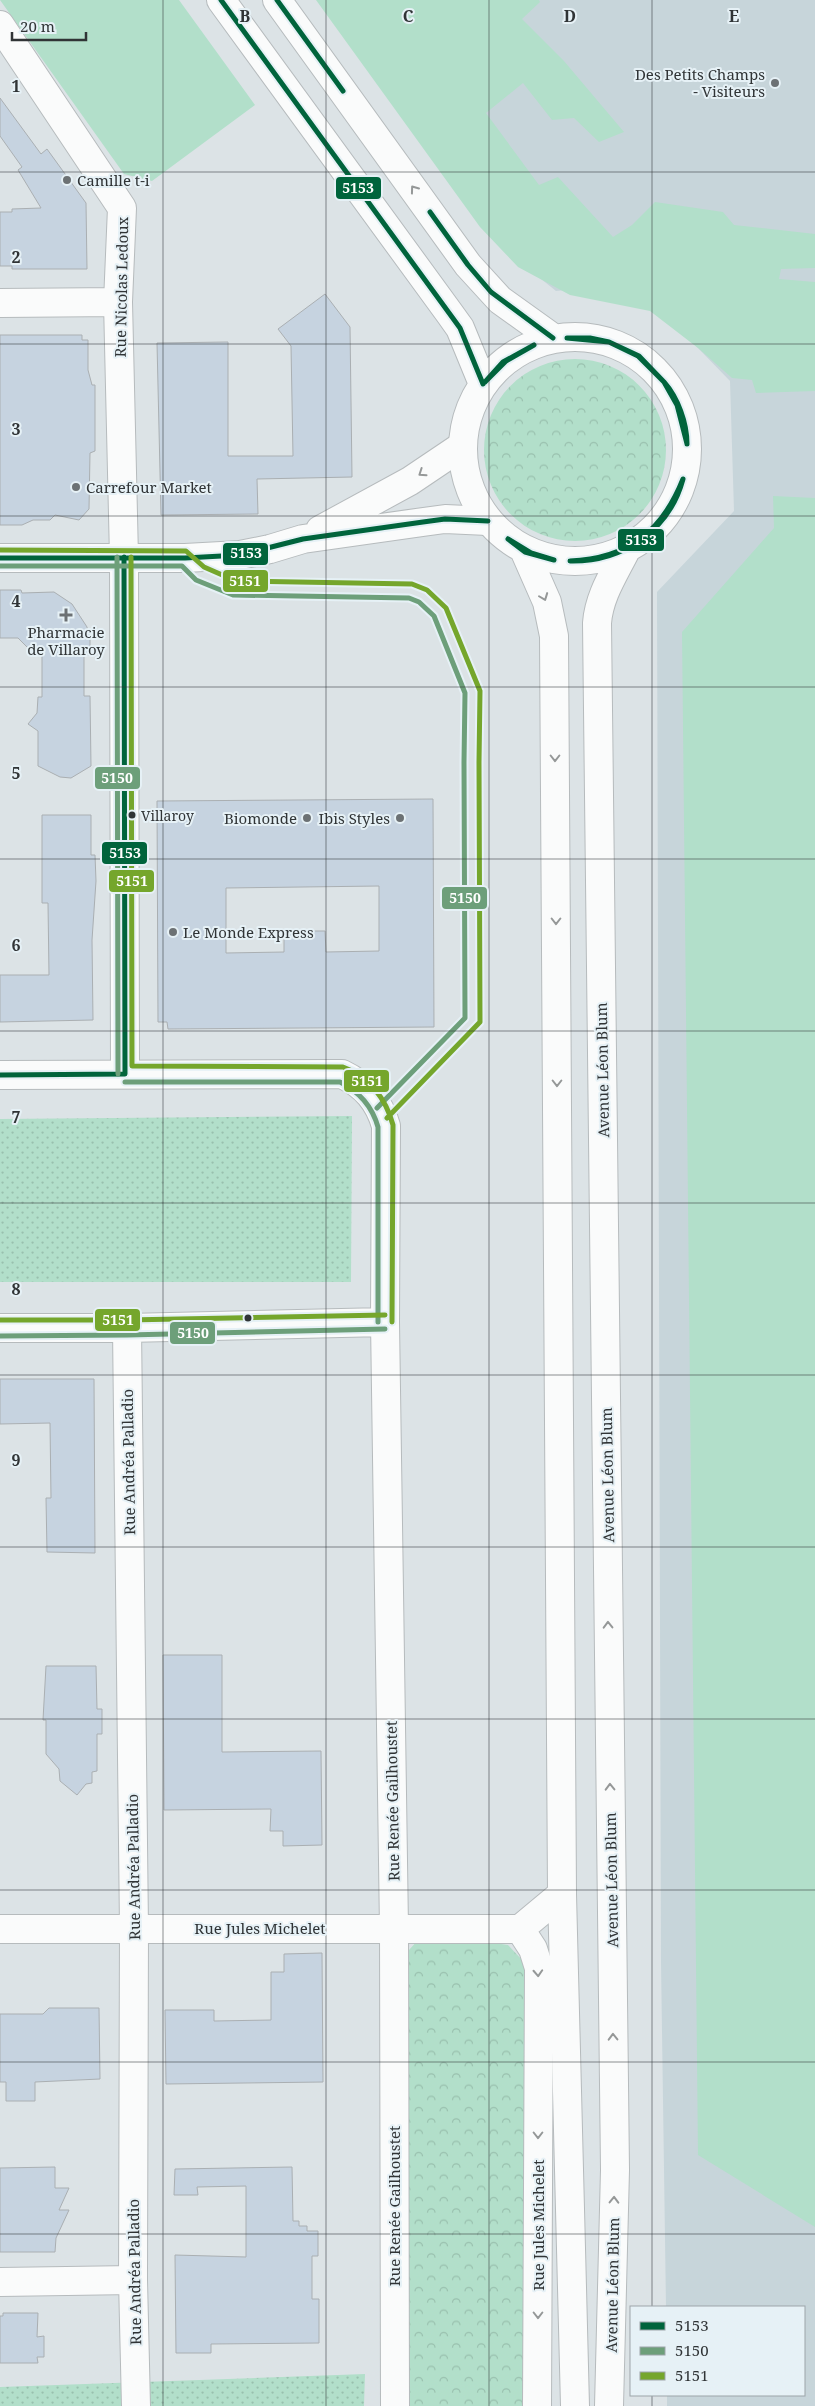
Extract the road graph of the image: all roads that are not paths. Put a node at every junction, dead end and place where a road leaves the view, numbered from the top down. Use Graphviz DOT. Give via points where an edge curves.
graph roads {
  1 [pos="221,0"];
  2 [pos="277,0"];
  3 [pos="0,24"];
  4 [pos="118,302"];
  5 [pos="0,303"];
  6 [pos="553,338"];
  7 [pos="482,384"];
  8 [pos="462,446"];
  9 [pos="488,521"];
  10 [pos="303,539"];
  11 [pos="626,550"];
  12 [pos="526,552"];
  13 [pos="124,557"];
  14 [pos="0,558"];
  15 [pos="125,1074"];
  16 [pos="0,1075"];
  17 [pos="385,1322"];
  18 [pos="0,1328"];
  19 [pos="127,1328"];
  20 [pos="562,1894"];
  21 [pos="134,1928"];
  22 [pos="394,1928"];
  23 [pos="0,1929"];
  24 [pos="520,1929"];
  25 [pos="133,2280"];
  26 [pos="0,2282"];
  27 [pos="574,2299"];
  28 [pos="136,2406"];
  29 [pos="395,2406"];
  30 [pos="537,2406"];
  31 [pos="570,2406"];
  32 [pos="575,2406"];
  33 [pos="609,2406"];
  1 -- 7 [label="street" via="460,328"];
  6 -- 2 [label="street, one-way" via="500,300 468,265"];
  3 -- 4 [label="street, Rue Nicolas Ledoux" via="122,208"];
  4 -- 5 [label="street"];
  4 -- 13 [label="street, Rue Nicolas Ledoux"];
  6 -- 7 [label="street" via="526,347 502,363"];
  6 -- 11 [label="street" via="585,336 617,344 645,360 667,383 682,412 688,444 683,480 667,513 642,539"];
  7 -- 8 [label="street" via="468,414"];
  8 -- 9 [label="street" via="465,473 474,499"];
  8 -- 10 [label="street, one-way" via="410,481"];
  9 -- 10 [label="street" via="445,519"];
  9 -- 12 [label="street"];
  10 -- 13 [label="street" via="240,555"];
  11 -- 12 [label="street" via="585,561 560,560"];
  33 -- 11 [label="street, Avenue Léon Blum, one-way" via="615,2170 597,623 603,594"];
  12 -- 20 [label="street, one-way" via="547,602 554,636"];
  13 -- 14 [label="street"];
  13 -- 15 [label="street, Rue Nicolas Ledoux"];
  15 -- 16 [label="street, Rue Renée Gailhoustet"];
  15 -- 17 [label="street, Rue Renée Gailhoustet" via="342,1074 364,1088 382,1113 386,1126"];
  17 -- 19 [label="street"];
  17 -- 22 [label="street, Rue Renée Gailhoustet"];
  18 -- 19 [label="street"];
  19 -- 21 [label="street, Rue Andréa Palladio"];
  20 -- 24 [label="street"];
  20 -- 27 [label="street"];
  21 -- 22 [label="street, Rue Jules Michelet"];
  21 -- 23 [label="street, Rue Jules Michelet"];
  21 -- 25 [label="street, Rue Andréa Palladio"];
  22 -- 24 [label="street, Rue Jules Michelet"];
  22 -- 29 [label="street, Rue Renée Gailhoustet"];
  24 -- 30 [label="street, Rue Jules Michelet, one-way" via="533,1949 539,1968"];
  25 -- 26 [label="street"];
  25 -- 28 [label="street, Rue Andréa Palladio"];
  27 -- 31 [label="street"];
  27 -- 32 [label="street"];
}
